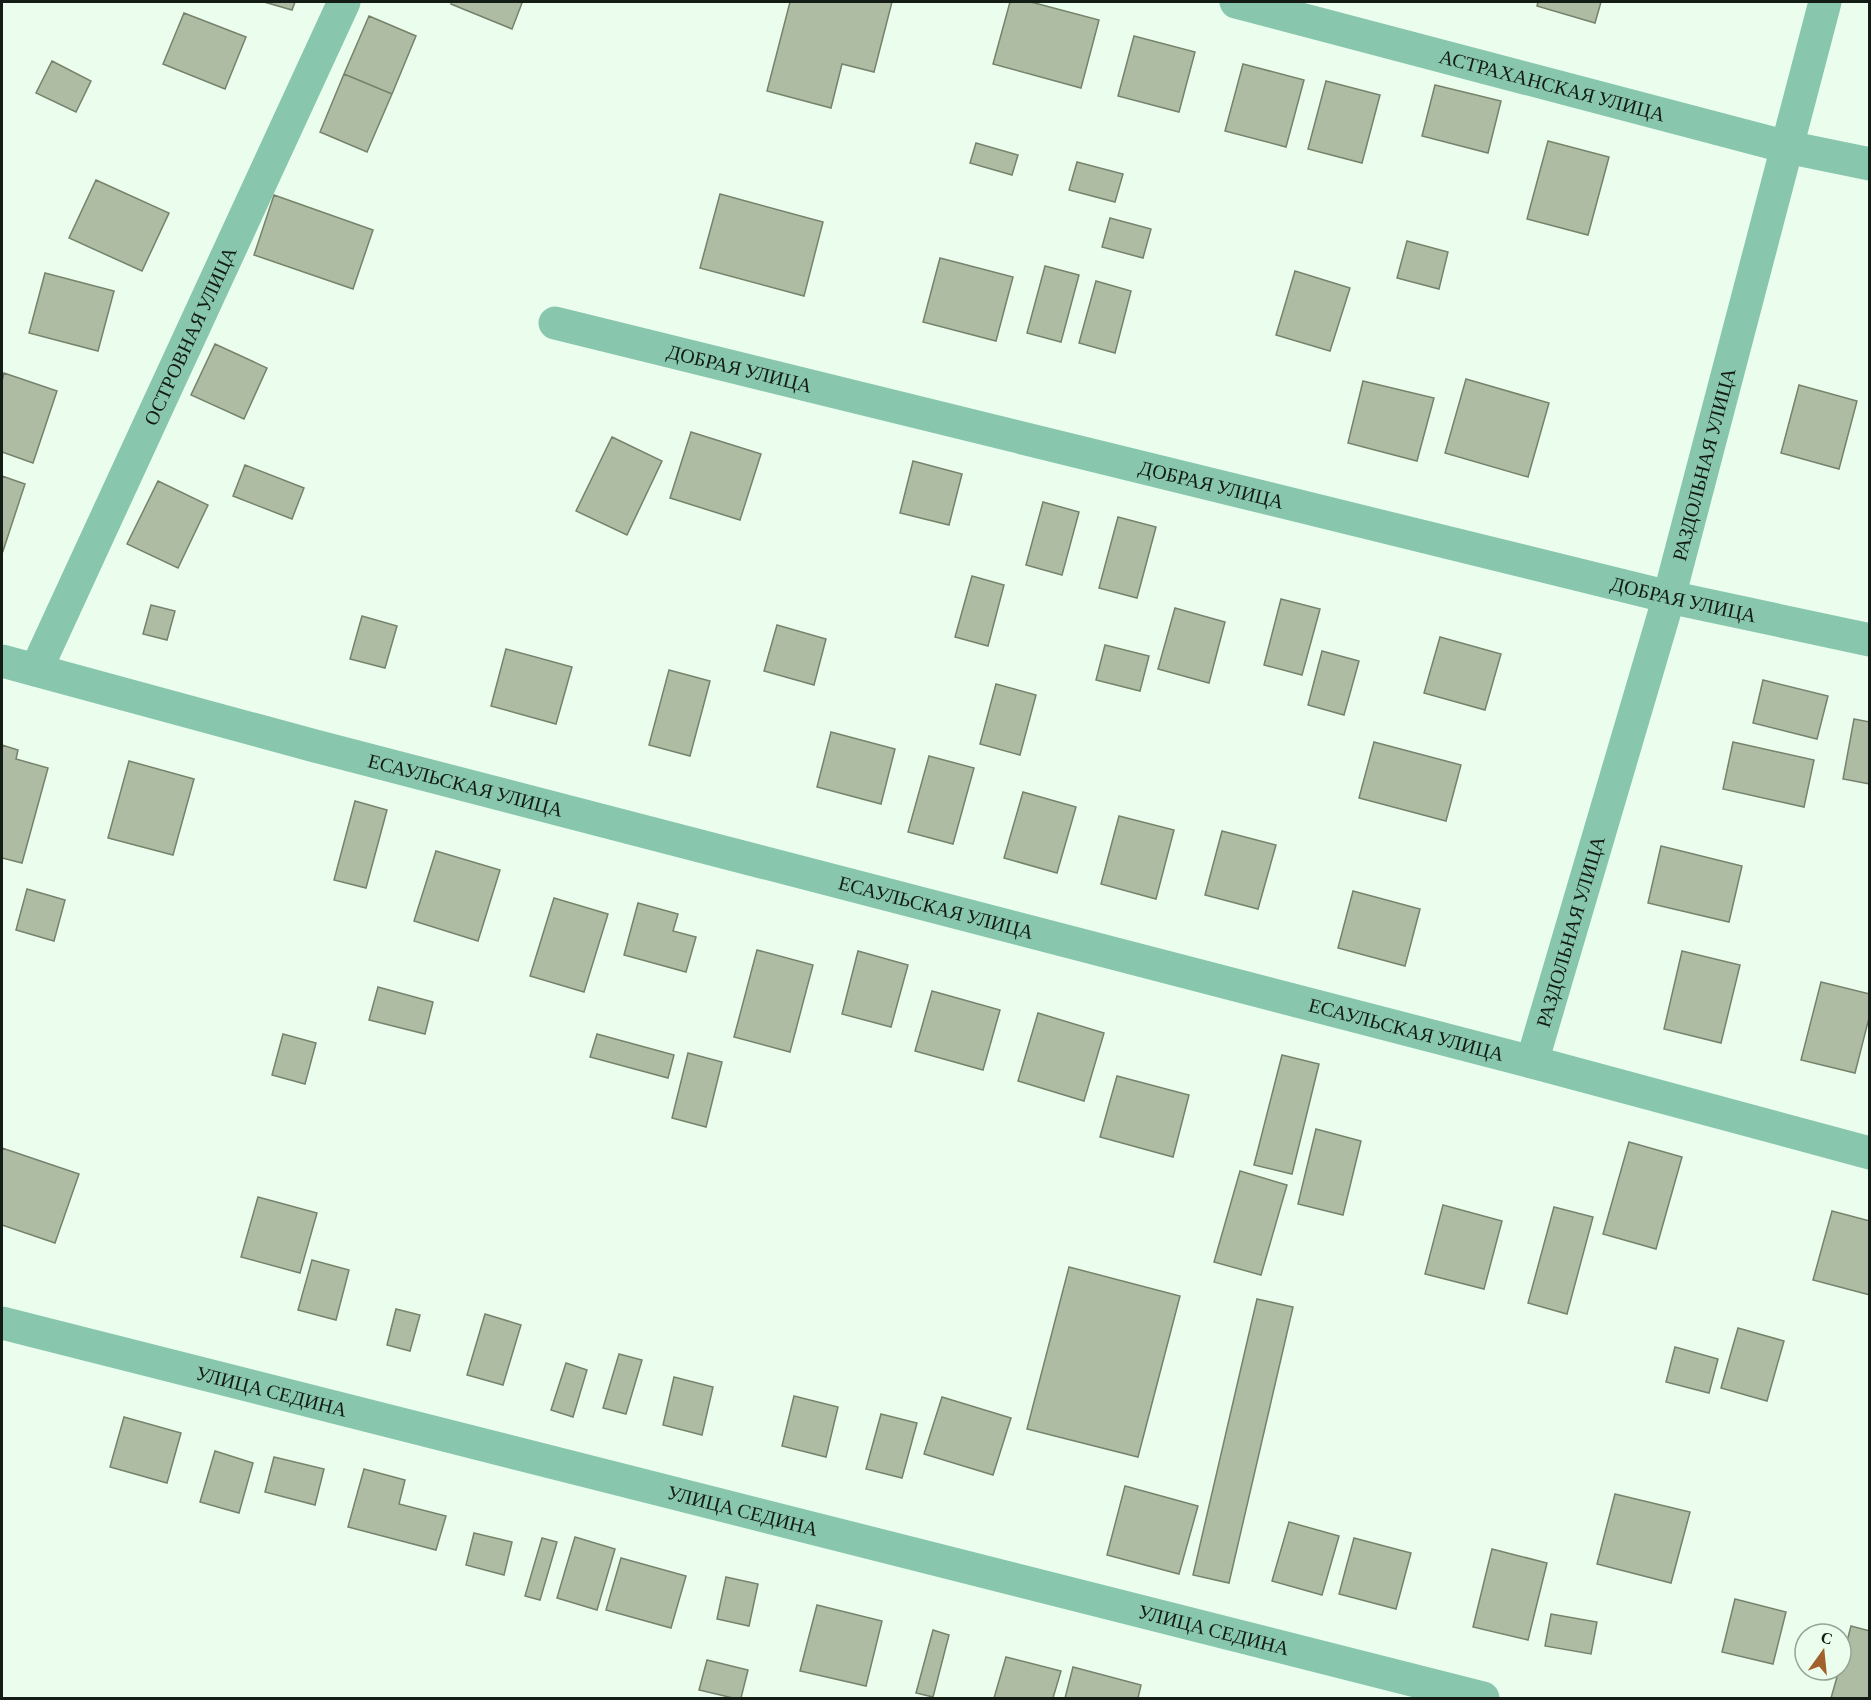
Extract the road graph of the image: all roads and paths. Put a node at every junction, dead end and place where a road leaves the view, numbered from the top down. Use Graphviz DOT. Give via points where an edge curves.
graph roads {
  1 [pos="344,2"];
  2 [pos="1236,2"];
  3 [pos="1825,2"];
  4 [pos="1787,147"];
  5 [pos="1869,164"];
  6 [pos="555,323"];
  7 [pos="1669,597"];
  8 [pos="1869,640"];
  9 [pos="2,661"];
  10 [pos="36,670"];
  11 [pos="1532,1062"];
  12 [pos="1869,1153"];
  13 [pos="2,1323"];
  14 [pos="1483,1698"];
  1 -- 10 [label="street, ОСТРОВНАЯ УЛИЦА"];
  2 -- 4 [label="street, АСТРАХАНСКАЯ УЛИЦА"];
  3 -- 4 [label="street, РАЗДОЛЬНАЯ УЛИЦА"];
  4 -- 5 [label="street, АСТРАХАНСКАЯ УЛИЦА"];
  4 -- 7 [label="street, РАЗДОЛЬНАЯ УЛИЦА"];
  6 -- 7 [label="street, ДОБРАЯ УЛИЦА"];
  7 -- 8 [label="street, ДОБРАЯ УЛИЦА"];
  7 -- 11 [label="street, РАЗДОЛЬНАЯ УЛИЦА"];
  9 -- 10 [label="street, ЕСАУЛЬСКАЯ УЛИЦА"];
  10 -- 11 [label="street, ЕСАУЛЬСКАЯ УЛИЦА"];
  11 -- 12 [label="street, ЕСАУЛЬСКАЯ УЛИЦА"];
  13 -- 14 [label="street, УЛИЦА СЕДИНА"];
}
